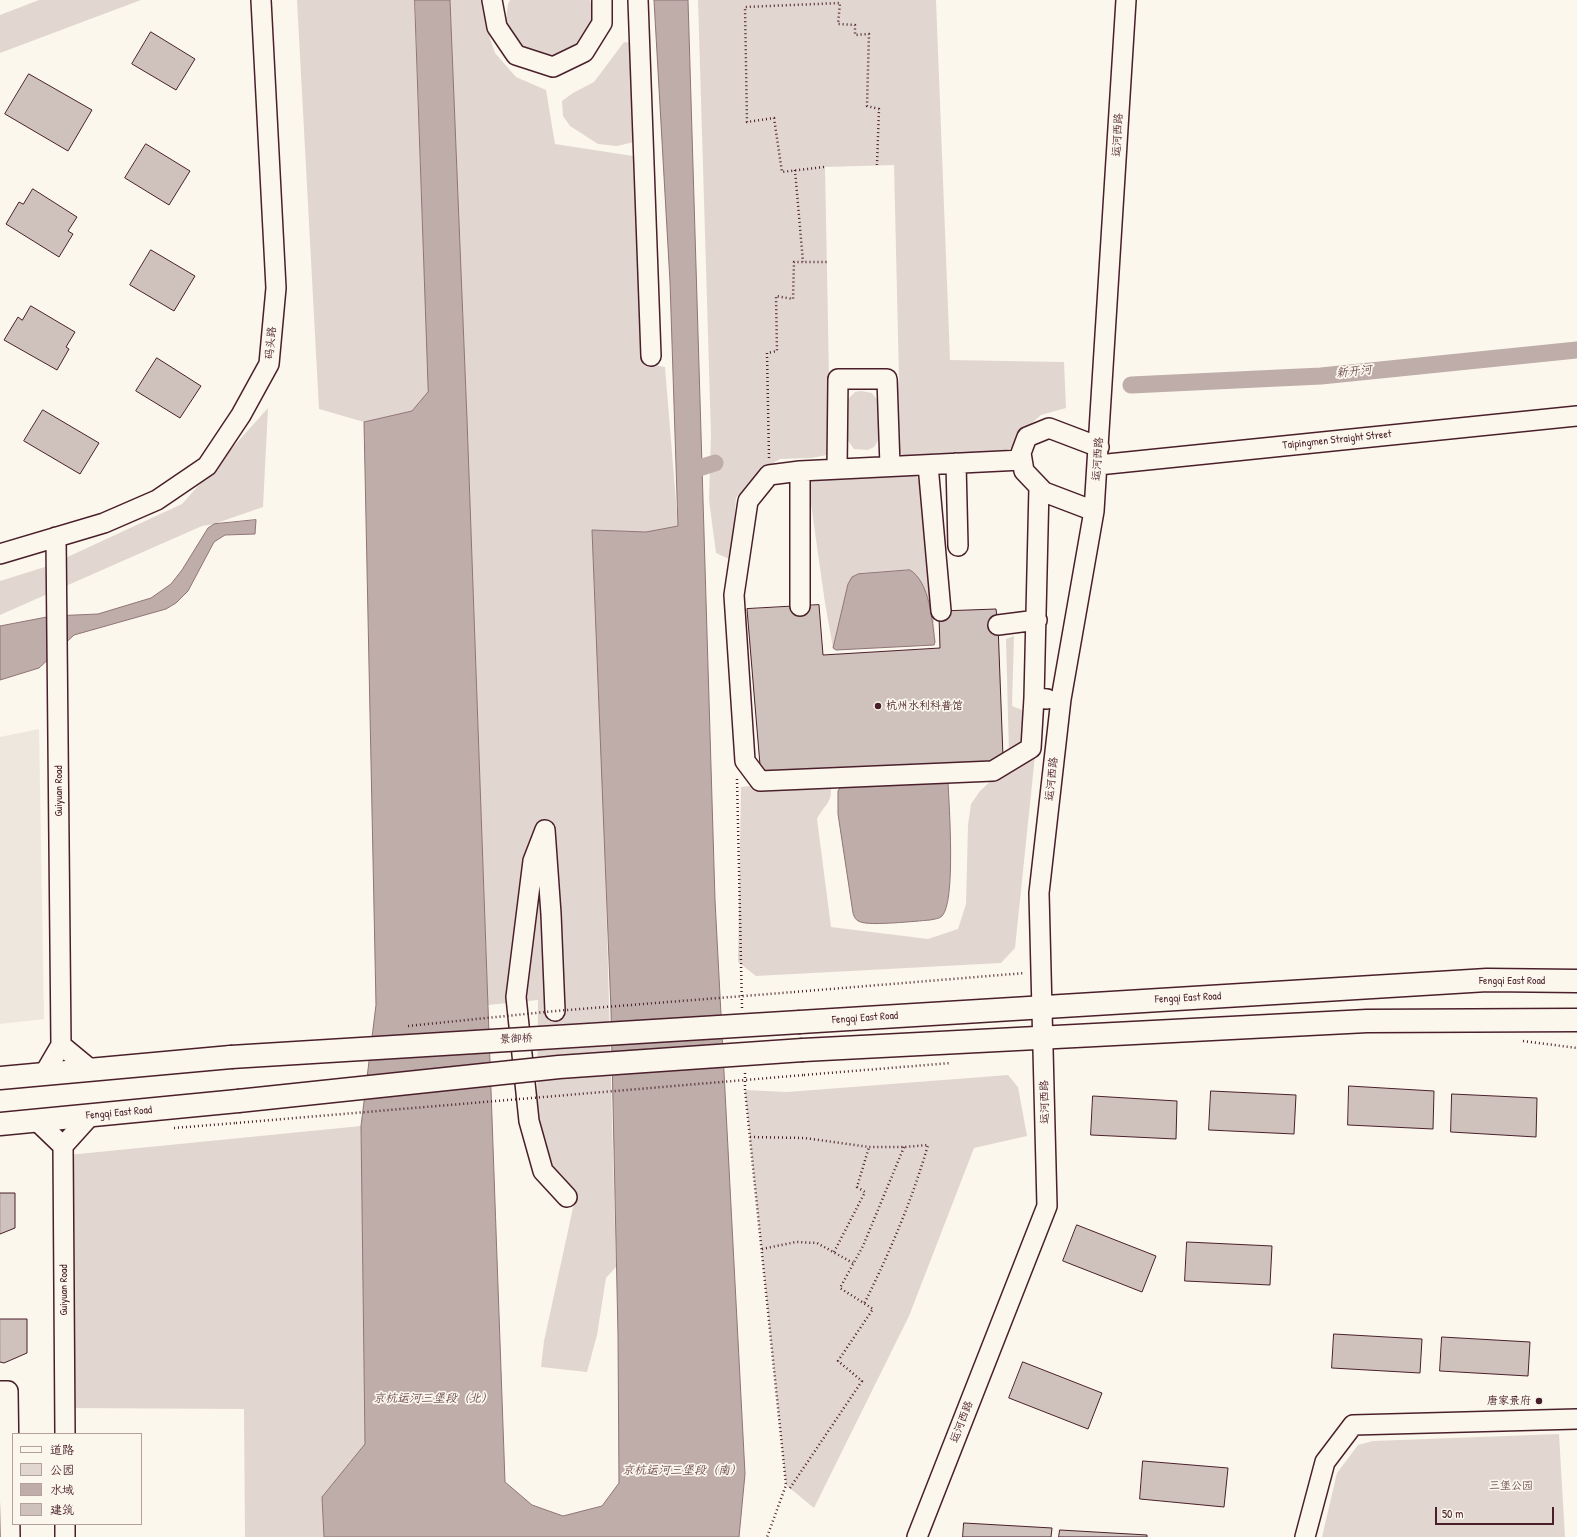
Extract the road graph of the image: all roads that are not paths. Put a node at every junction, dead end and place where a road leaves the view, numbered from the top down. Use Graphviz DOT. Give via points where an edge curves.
graph roads {
  1 [pos="261,0"];
  2 [pos="492,0"];
  3 [pos="602,0"];
  4 [pos="638,0"];
  5 [pos="1126,0"];
  6 [pos="651,356"];
  7 [pos="1577,416"];
  8 [pos="1098,456"];
  9 [pos="1022,460"];
  10 [pos="956,463"];
  11 [pos="928,465"];
  12 [pos="890,466"];
  13 [pos="837,469"];
  14 [pos="800,471"];
  15 [pos="1039,487"];
  16 [pos="1094,511"];
  17 [pos="56,537"];
  18 [pos="958,546"];
  19 [pos="0,554"];
  20 [pos="800,606"];
  21 [pos="941,611"];
  22 [pos="1037,620"];
  23 [pos="998,626"];
  24 [pos="1034,698"];
  25 [pos="1061,699"];
  26 [pos="1577,981"];
  27 [pos="1043,1007"];
  28 [pos="555,1011"];
  29 [pos="1577,1020"];
  30 [pos="800,1022"];
  31 [pos="1044,1037"];
  32 [pos="61,1044"];
  33 [pos="90,1069"];
  34 [pos="44,1074"];
  35 [pos="0,1078"];
  36 [pos="91,1115"];
  37 [pos="36,1120"];
  38 [pos="0,1124"];
  39 [pos="62,1146"];
  40 [pos="568,1198"];
  41 [pos="0,1392"];
  42 [pos="1577,1419"];
  43 [pos="65,1433"];
  44 [pos="65,1525"];
  45 [pos="10,1537"];
  46 [pos="66,1537"];
  47 [pos="917,1537"];
  48 [pos="1305,1537"];
  1 -- 17 [label="street, 码头路" via="276,288 269,364 241,415 207,466 157,500 104,523"];
  2 -- 3 [label="street" via="497,27 516,55 553,67 584,52 602,23"];
  4 -- 6 [label="street"];
  5 -- 8 [label="street, 运河西路"];
  7 -- 8 [label="street, Taipingmen Straight Street"];
  8 -- 9 [label="street" via="1049,428 1027,437 1021,453"];
  8 -- 16 [label="street, 运河西路"];
  9 -- 10 [label="street"];
  9 -- 15 [label="street" via="1024,471"];
  10 -- 11 [label="street"];
  10 -- 18 [label="street"];
  11 -- 12 [label="street"];
  11 -- 21 [label="street"];
  12 -- 13 [label="street"];
  12 -- 13 [label="street" via="887,379 838,379"];
  13 -- 14 [label="street"];
  14 -- 20 [label="street"];
  14 -- 24 [label="street" via="769,475 748,501 734,595 745,761 760,782 993,771 1032,748"];
  15 -- 16 [label="street" via="1044,492"];
  15 -- 22 [label="street"];
  16 -- 25 [label="street, 运河西路"];
  17 -- 19 [label="street, 码头路"];
  17 -- 32 [label="street, Guiyuan Road"];
  22 -- 23 [label="street"];
  22 -- 24 [label="street"];
  24 -- 25 [label="street"];
  25 -- 27 [label="street, 运河西路" via="1039,893"];
  26 -- 27 [label="main road, Fengqi East Road" via="1487,980"];
  27 -- 30 [label="main road, Fengqi East Road"];
  27 -- 31 [label="street, 运河西路"];
  28 -- 40 [label="street" via="545,830 533,861 516,997 529,1121 543,1171"];
  29 -- 31 [label="main road" via="1367,1022"];
  30 -- 33 [label="main road, 景御桥, bridge" via="231,1057"];
  31 -- 36 [label="main road, Fengqi East Road, bridge" via="559,1067"];
  31 -- 47 [label="street, 运河西路" via="1047,1206"];
  32 -- 33 [label="street"];
  32 -- 34 [label="street"];
  33 -- 34 [label="main road"];
  34 -- 35 [label="main road"];
  36 -- 37 [label="main road, Fengqi East Road"];
  36 -- 39 [label="street"];
  37 -- 38 [label="main road, Fengqi East Road"];
  37 -- 39 [label="street"];
  39 -- 43 [label="street, Guiyuan Road"];
  41 -- 45 [label="street" via="8,1391"];
  42 -- 48 [label="street" via="1353,1425 1325,1462"];
  44 -- 46 [label="street"];
}
